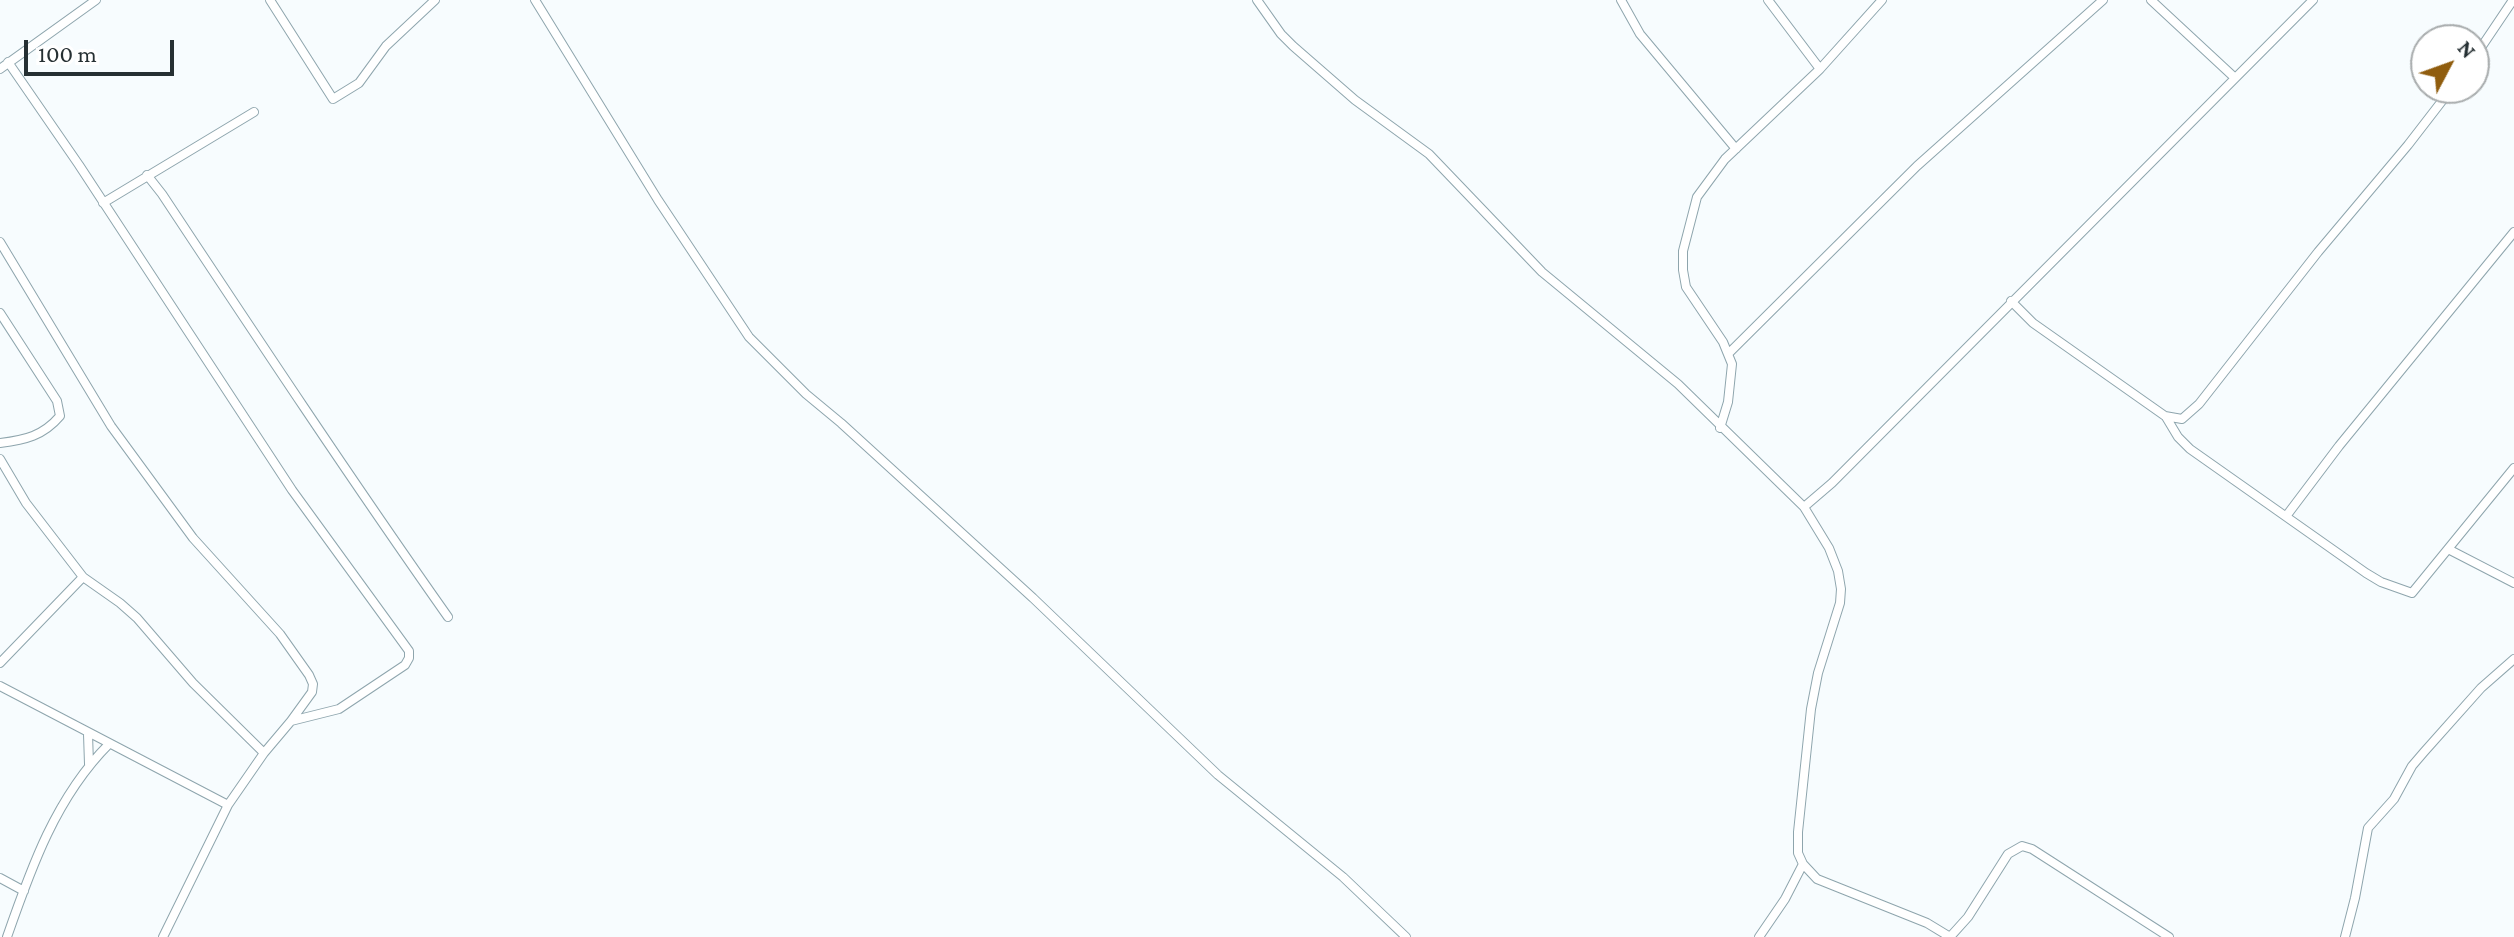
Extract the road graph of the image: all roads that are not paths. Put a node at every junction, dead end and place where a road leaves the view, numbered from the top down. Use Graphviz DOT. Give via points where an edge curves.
graph roads {
  1 [pos="96,0"];
  2 [pos="270,0"];
  3 [pos="435,0"];
  4 [pos="535,0"];
  5 [pos="1257,0"];
  6 [pos="1621,0"];
  7 [pos="1768,0"];
  8 [pos="1882,0"];
  9 [pos="2103,0"];
  10 [pos="2151,0"];
  11 [pos="2313,0"];
  12 [pos="2513,0"];
  13 [pos="2490,34"];
  14 [pos="8,62"];
  15 [pos="0,69"];
  16 [pos="1820,69"];
  17 [pos="2235,78"];
  18 [pos="2440,104"];
  19 [pos="254,112"];
  20 [pos="1736,149"];
  21 [pos="147,175"];
  22 [pos="103,203"];
  23 [pos="2514,232"];
  24 [pos="0,242"];
  25 [pos="2011,301"];
  26 [pos="0,313"];
  27 [pos="1729,353"];
  28 [pos="2165,416"];
  29 [pos="1720,428"];
  30 [pos="0,443"];
  31 [pos="0,459"];
  32 [pos="2514,468"];
  33 [pos="1804,507"];
  34 [pos="2287,515"];
  35 [pos="2448,549"];
  36 [pos="83,577"];
  37 [pos="2514,583"];
  38 [pos="448,617"];
  39 [pos="2514,659"];
  40 [pos="0,663"];
  41 [pos="0,686"];
  42 [pos="291,721"];
  43 [pos="88,734"];
  44 [pos="109,744"];
  45 [pos="264,753"];
  46 [pos="89,765"];
  47 [pos="228,805"];
  48 [pos="1803,864"];
  49 [pos="0,878"];
  50 [pos="24,891"];
  51 [pos="2154,928"];
  52 [pos="7,937"];
  53 [pos="163,937"];
  54 [pos="1406,937"];
  55 [pos="1759,937"];
  56 [pos="1950,937"];
  57 [pos="2148,937"];
  58 [pos="2169,937"];
  59 [pos="2345,937"];
  1 -- 14 [label="street"];
  2 -- 3 [label="street" via="333,99 359,83 386,46"];
  4 -- 54 [label="street" via="749,337 1218,775"];
  5 -- 29 [label="street" via="1293,46 1429,154 1542,272 1678,384"];
  6 -- 20 [label="street" via="1640,34"];
  7 -- 16 [label="street"];
  8 -- 16 [label="street"];
  9 -- 27 [label="street" via="1887,194"];
  10 -- 17 [label="street"];
  11 -- 17 [label="street"];
  12 -- 13 [label="street"];
  14 -- 15 [label="street"];
  14 -- 22 [label="street"];
  16 -- 20 [label="street"];
  17 -- 25 [label="street"];
  18 -- 28 [label="street" via="2199,404 2178,421"];
  19 -- 21 [label="street"];
  20 -- 27 [label="street" via="1697,197 1683,251 1686,287"];
  21 -- 22 [label="street"];
  21 -- 38 [label="street"];
  22 -- 42 [label="street" via="292,490 409,651 405,665 353,701"];
  23 -- 34 [label="street"];
  24 -- 42 [label="street" via="111,426 193,538 280,634 309,675 312,692"];
  25 -- 28 [label="street" via="2033,323"];
  25 -- 33 [label="street"];
  26 -- 30 [label="street" via="57,401 60,416 28,440"];
  27 -- 29 [label="street" via="1732,377"];
  28 -- 34 [label="street" via="2190,449"];
  29 -- 33 [label="street"];
  31 -- 36 [label="street" via="26,503"];
  32 -- 35 [label="street"];
  33 -- 48 [label="street" via="1829,548 1841,589 1811,709 1798,832"];
  34 -- 35 [label="street" via="2366,573 2412,593"];
  35 -- 37 [label="street"];
  36 -- 40 [label="street"];
  36 -- 45 [label="street" via="137,618"];
  39 -- 59 [label="street" via="2424,752 2368,828"];
  41 -- 43 [label="street"];
  42 -- 45 [label="street"];
  43 -- 44 [label="street"];
  43 -- 46 [label="street"];
  44 -- 46 [label="street"];
  44 -- 47 [label="street"];
  45 -- 47 [label="street"];
  46 -- 50 [label="street" via="47,832"];
  47 -- 53 [label="street"];
  48 -- 55 [label="street"];
  48 -- 56 [label="street" via="1826,884"];
  49 -- 50 [label="street"];
  50 -- 52 [label="street"];
  51 -- 56 [label="street" via="2022,846 2008,854"];
  51 -- 57 [label="street"];
  51 -- 58 [label="street"];
}
